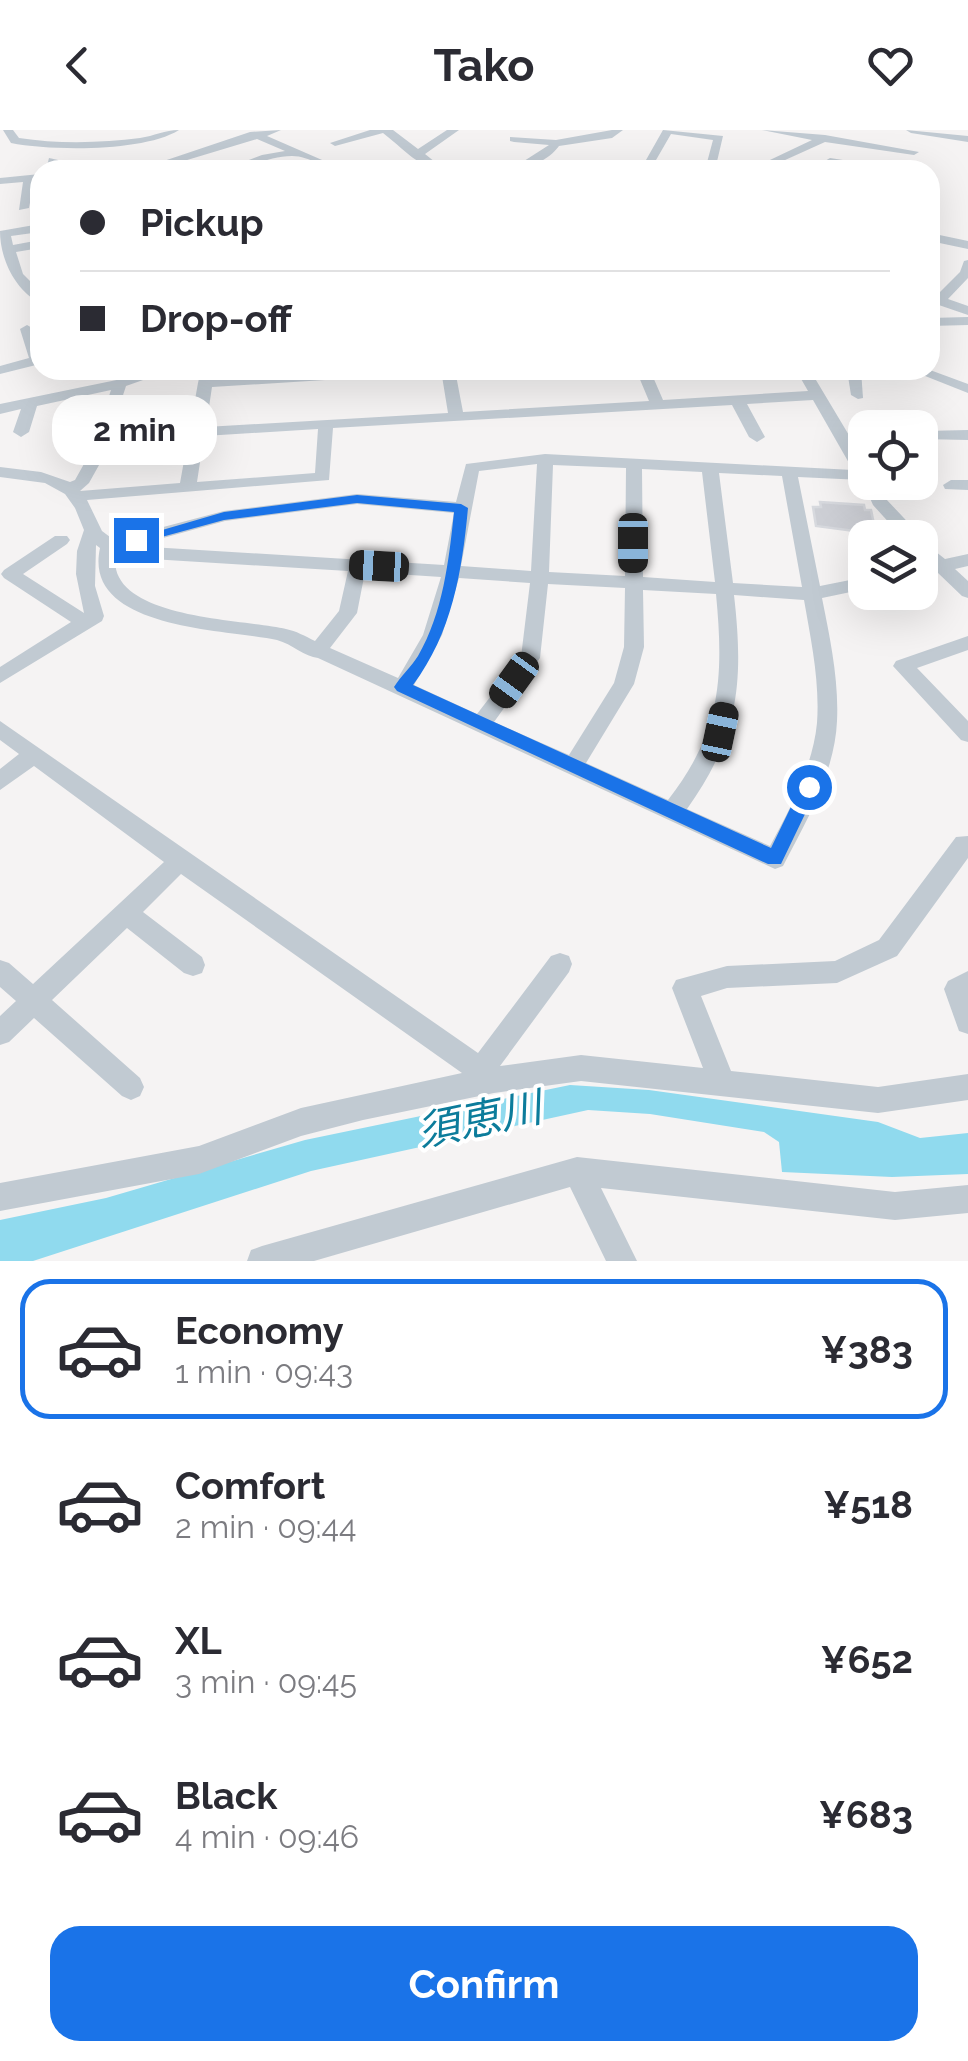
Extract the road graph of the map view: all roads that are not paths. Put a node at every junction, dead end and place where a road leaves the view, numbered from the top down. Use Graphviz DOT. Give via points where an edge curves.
graph roads {
  1 [pos="64,130"];
  2 [pos="119,130"];
  3 [pos="174,130"];
  4 [pos="245,130"];
  5 [pos="276,130"];
  6 [pos="383,130"];
  7 [pos="454,130"];
  8 [pos="618,130"];
  9 [pos="668,130"];
  10 [pos="766,130"];
  11 [pos="834,130"];
  12 [pos="912,130"];
  13 [pos="922,131"];
  14 [pos="352,133"];
  15 [pos="6,134"];
  16 [pos="720,134"];
  17 [pos="258,136"];
  18 [pos="555,136"];
  19 [pos="968,138"];
  20 [pos="514,139"];
  21 [pos="823,139"];
  22 [pos="72,141"];
  23 [pos="129,142"];
  24 [pos="334,143"];
  25 [pos="297,152"];
  26 [pos="914,152"];
  27 [pos="418,158"];
  28 [pos="176,160"];
  29 [pos="257,160"];
  30 [pos="316,160"];
  31 [pos="422,160"];
  32 [pos="534,160"];
  33 [pos="651,160"];
  34 [pos="713,160"];
  35 [pos="787,160"];
  36 [pos="911,160"];
  37 [pos="30,178"];
  38 [pos="0,181"];
  39 [pos="30,189"];
  40 [pos="23,208"];
  41 [pos="30,230"];
  42 [pos="2,234"];
  43 [pos="940,239"];
  44 [pos="30,245"];
  45 [pos="968,245"];
  46 [pos="9,248"];
  47 [pos="968,264"];
  48 [pos="30,275"];
  49 [pos="18,277"];
  50 [pos="30,288"];
  51 [pos="940,294"];
  52 [pos="940,301"];
  53 [pos="968,311"];
  54 [pos="968,321"];
  55 [pos="940,322"];
  56 [pos="30,362"];
  57 [pos="0,370"];
  58 [pos="940,379"];
  59 [pos="206,380"];
  60 [pos="450,380"];
  61 [pos="647,380"];
  62 [pos="809,380"];
  63 [pos="856,380"];
  64 [pos="968,389"];
  65 [pos="819,395"];
  66 [pos="858,395"];
  67 [pos="738,401"];
  68 [pos="32,402"];
  69 [pos="657,402"];
  70 [pos="0,409"];
  71 [pos="456,415"];
  72 [pos="326,424"];
  73 [pos="21,432"];
  74 [pos="197,432"];
  75 [pos="968,435"];
  76 [pos="938,436"];
  77 [pos="757,437"];
  78 [pos="848,445"];
  79 [pos="545,459"];
  80 [pos="634,464"];
  81 [pos="710,467"];
  82 [pos="789,471"];
  83 [pos="0,472"];
  84 [pos="848,474"];
  85 [pos="188,486"];
  86 [pos="72,493"];
  87 [pos="878,500"];
  88 [pos="461,508"];
  89 [pos="896,520"];
  90 [pos="91,532"];
  91 [pos="61,540"];
  92 [pos="109,547"];
  93 [pos="968,560"];
  94 [pos="938,562"];
  95 [pos="358,565"];
  96 [pos="942,566"];
  97 [pos="938,567"];
  98 [pos="455,571"];
  99 [pos="540,577"];
  100 [pos="633,583"];
  101 [pos="848,587"];
  102 [pos="722,588"];
  103 [pos="968,592"];
  104 [pos="812,594"];
  105 [pos="86,622"];
  106 [pos="968,643"];
  107 [pos="316,652"];
  108 [pos="0,676"];
  109 [pos="402,687"];
  110 [pos="482,723"];
  111 [pos="0,729"];
  112 [pos="968,734"];
  113 [pos="33,755"];
  114 [pos="573,767"];
  115 [pos="0,781"];
  116 [pos="672,812"];
  117 [pos="968,848"];
  118 [pos="180,861"];
  119 [pos="126,913"];
  120 [pos="560,964"];
  121 [pos="192,965"];
  122 [pos="0,970"];
  123 [pos="968,983"];
  124 [pos="34,1001"];
  125 [pos="968,1022"];
  126 [pos="0,1032"];
  127 [pos="487,1075"];
  128 [pos="722,1082"];
  129 [pos="131,1087"];
  130 [pos="968,1087"];
  131 [pos="577,1171"];
  132 [pos="0,1197"];
  133 [pos="968,1198"];
  134 [pos="262,1261"];
  135 [pos="622,1261"];
  1 -- 22 [label="street"];
  2 -- 23 [label="street"];
  3 -- 23 [label="street"];
  4 -- 17 [label="street"];
  5 -- 17 [label="street"];
  6 -- 14 [label="street"];
  6 -- 27 [label="street"];
  7 -- 27 [label="street"];
  8 -- 18 [label="street" via="578,140"];
  9 -- 16 [label="street"];
  9 -- 33 [label="street"];
  10 -- 21 [label="street"];
  11 -- 21 [label="street"];
  12 -- 13 [label="street"];
  13 -- 19 [label="street"];
  13 -- 26 [label="street"];
  14 -- 24 [label="street"];
  15 -- 22 [label="street" via="41,145"];
  16 -- 34 [label="street"];
  17 -- 25 [label="street"];
  17 -- 28 [label="street"];
  18 -- 20 [label="street"];
  18 -- 32 [label="street" via="552,150"];
  21 -- 26 [label="street"];
  21 -- 35 [label="street"];
  22 -- 23 [label="street"];
  25 -- 29 [label="street"];
  25 -- 30 [label="street"];
  26 -- 36 [label="street"];
  27 -- 31 [label="street"];
  37 -- 38 [label="street"];
  39 -- 40 [label="street"];
  41 -- 42 [label="street"];
  42 -- 46 [label="street"];
  43 -- 45 [label="street"];
  44 -- 46 [label="street"];
  46 -- 49 [label="street"];
  47 -- 51 [label="street"];
  48 -- 49 [label="street"];
  49 -- 50 [label="street"];
  52 -- 53 [label="street"];
  54 -- 55 [label="street"];
  56 -- 57 [label="street"];
  58 -- 64 [label="street"];
  59 -- 74 [label="street"];
  60 -- 71 [label="street"];
  61 -- 69 [label="street"];
  62 -- 65 [label="street"];
  63 -- 66 [label="street"];
  65 -- 67 [label="street"];
  65 -- 78 [label="street"];
  67 -- 69 [label="street"];
  67 -- 77 [label="street"];
  68 -- 70 [label="street"];
  68 -- 73 [label="street"];
  68 -- 86 [label="street" via="128,381"];
  69 -- 71 [label="street"];
  71 -- 72 [label="street"];
  72 -- 74 [label="street"];
  72 -- 85 [label="street" via="323,476"];
  74 -- 85 [label="street"];
  75 -- 76 [label="street"];
  79 -- 80 [label="street"];
  79 -- 88 [label="street" via="472,466"];
  79 -- 99 [label="street"];
  80 -- 81 [label="street"];
  80 -- 100 [label="street"];
  81 -- 82 [label="street"];
  81 -- 102 [label="street"];
  82 -- 84 [label="street"];
  82 -- 104 [label="street"];
  83 -- 86 [label="street" via="34,475"];
  85 -- 86 [label="street"];
  86 -- 90 [label="street"];
  87 -- 89 [label="street"];
  88 -- 92 [label="street" via="357,499 224,516"];
  88 -- 98 [label="street"];
  90 -- 92 [label="street"];
  90 -- 105 [label="street" via="85,546 94,616"];
  91 -- 105 [label="street" via="10,574"];
  92 -- 95 [label="street"];
  92 -- 107 [label="street" via="112,580 136,604 162,616 269,630"];
  93 -- 96 [label="street"];
  94 -- 96 [label="street"];
  95 -- 98 [label="street"];
  95 -- 107 [label="street" via="348,612"];
  96 -- 97 [label="street"];
  96 -- 103 [label="street"];
  98 -- 99 [label="street"];
  98 -- 109 [label="street" via="425,657"];
  99 -- 100 [label="street"];
  99 -- 110 [label="street" via="530,658"];
  100 -- 102 [label="street"];
  100 -- 114 [label="street" via="634,648 624,684"];
  101 -- 104 [label="street"];
  102 -- 104 [label="street"];
  102 -- 116 [label="street" via="730,658 720,732"];
  104 -- 116 [label="street" via="827,724 815,773 775,859"];
  105 -- 108 [label="street"];
  106 -- 112 [label="street" via="903,666"];
  107 -- 109 [label="street"];
  109 -- 110 [label="street"];
  110 -- 114 [label="street"];
  111 -- 113 [label="street"];
  113 -- 115 [label="street"];
  113 -- 118 [label="street"];
  114 -- 116 [label="street"];
  117 -- 128 [label="street" via="964,844 888,948 838,972 727,977 685,988"];
  118 -- 119 [label="street"];
  118 -- 127 [label="street"];
  119 -- 121 [label="street"];
  119 -- 124 [label="street"];
  120 -- 127 [label="street"];
  122 -- 124 [label="street"];
  123 -- 125 [label="street" via="958,989"];
  124 -- 126 [label="street"];
  124 -- 129 [label="street"];
  127 -- 128 [label="street" via="581,1068"];
  127 -- 132 [label="street" via="300,1122 199,1160"];
  128 -- 130 [label="street" via="878,1100"];
  131 -- 133 [label="street" via="895,1206"];
  131 -- 134 [label="street"];
  131 -- 135 [label="street"];
}
